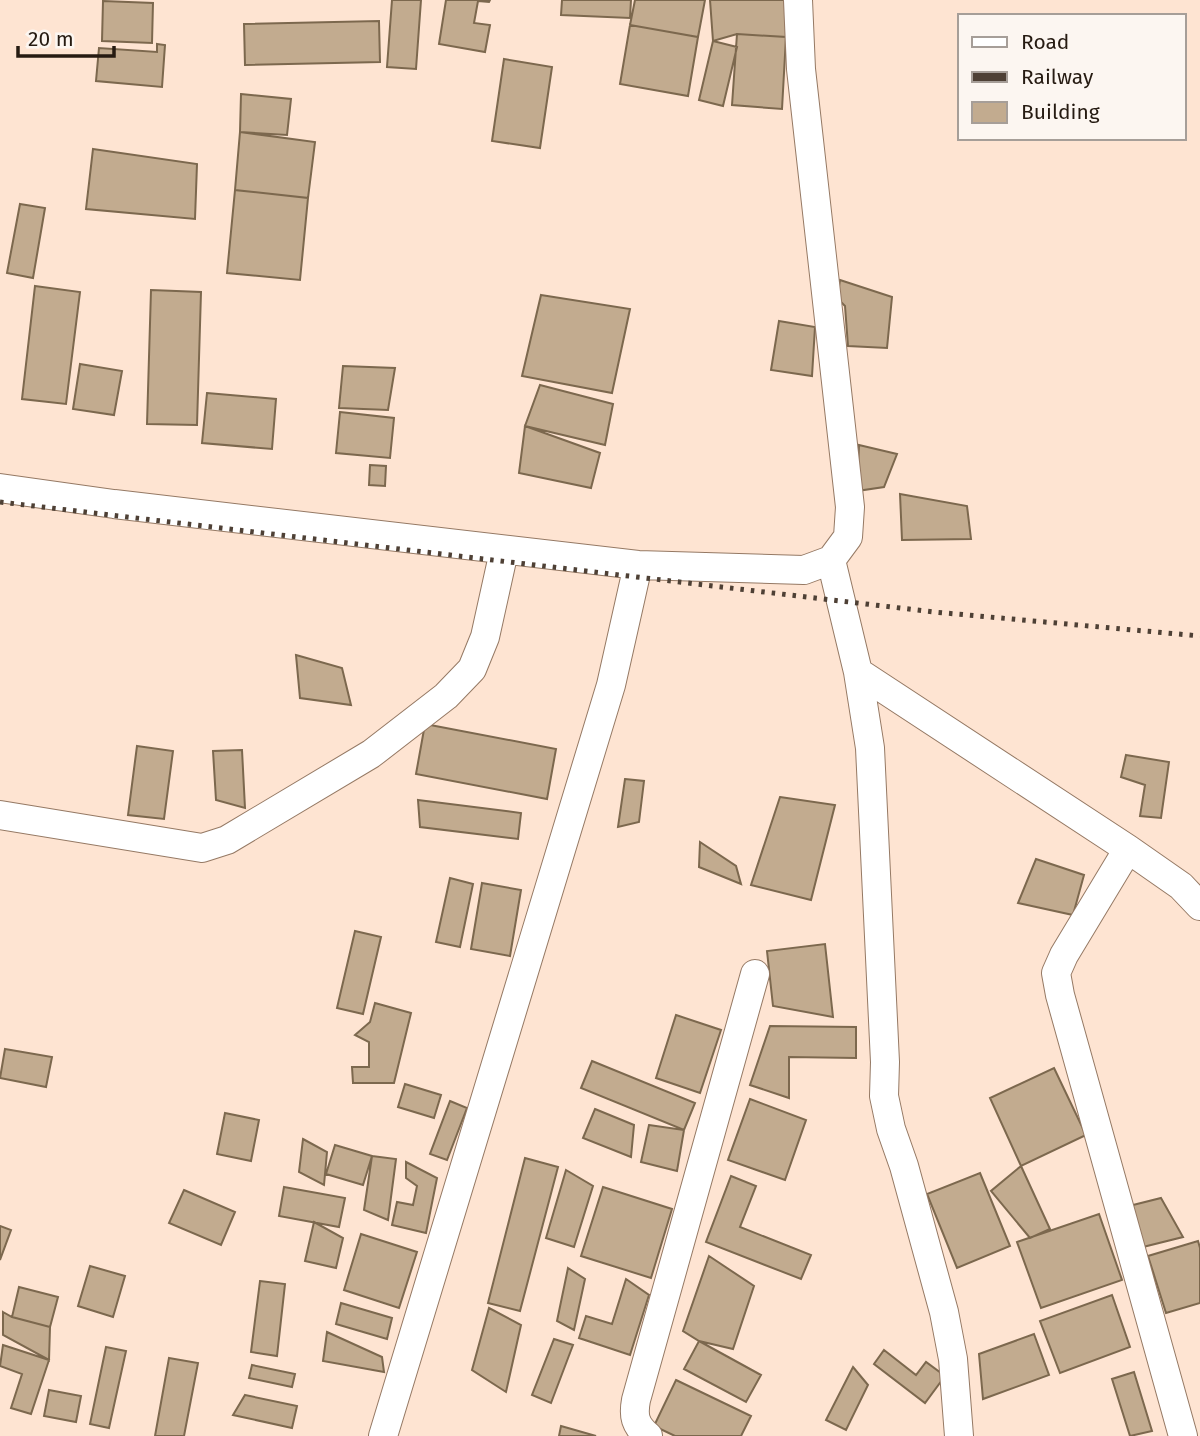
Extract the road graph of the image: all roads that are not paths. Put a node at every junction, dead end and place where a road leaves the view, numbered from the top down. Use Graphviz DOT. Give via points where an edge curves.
graph roads {
  1 [pos="797,0"];
  2 [pos="0,488"];
  3 [pos="504,551"];
  4 [pos="831,560"];
  5 [pos="638,565"];
  6 [pos="858,672"];
  7 [pos="0,815"];
  8 [pos="1128,849"];
  9 [pos="1200,906"];
  10 [pos="755,974"];
  11 [pos="383,1436"];
  12 [pos="648,1436"];
  13 [pos="959,1436"];
  14 [pos="1183,1436"];
  1 -- 4 [label="street" via="850,507 848,537"];
  2 -- 3 [label="street"];
  3 -- 5 [label="street"];
  3 -- 7 [label="street" via="485,637 472,669 446,696 372,754 228,840 201,848"];
  4 -- 5 [label="street" via="804,570"];
  4 -- 6 [label="street"];
  5 -- 11 [label="street" via="611,685"];
  6 -- 8 [label="street"];
  6 -- 13 [label="street" via="870,748 884,1096 944,1312"];
  8 -- 9 [label="street" via="1181,886"];
  8 -- 14 [label="street" via="1056,972"];
  10 -- 12 [label="street" via="636,1400 634,1415"];
}
